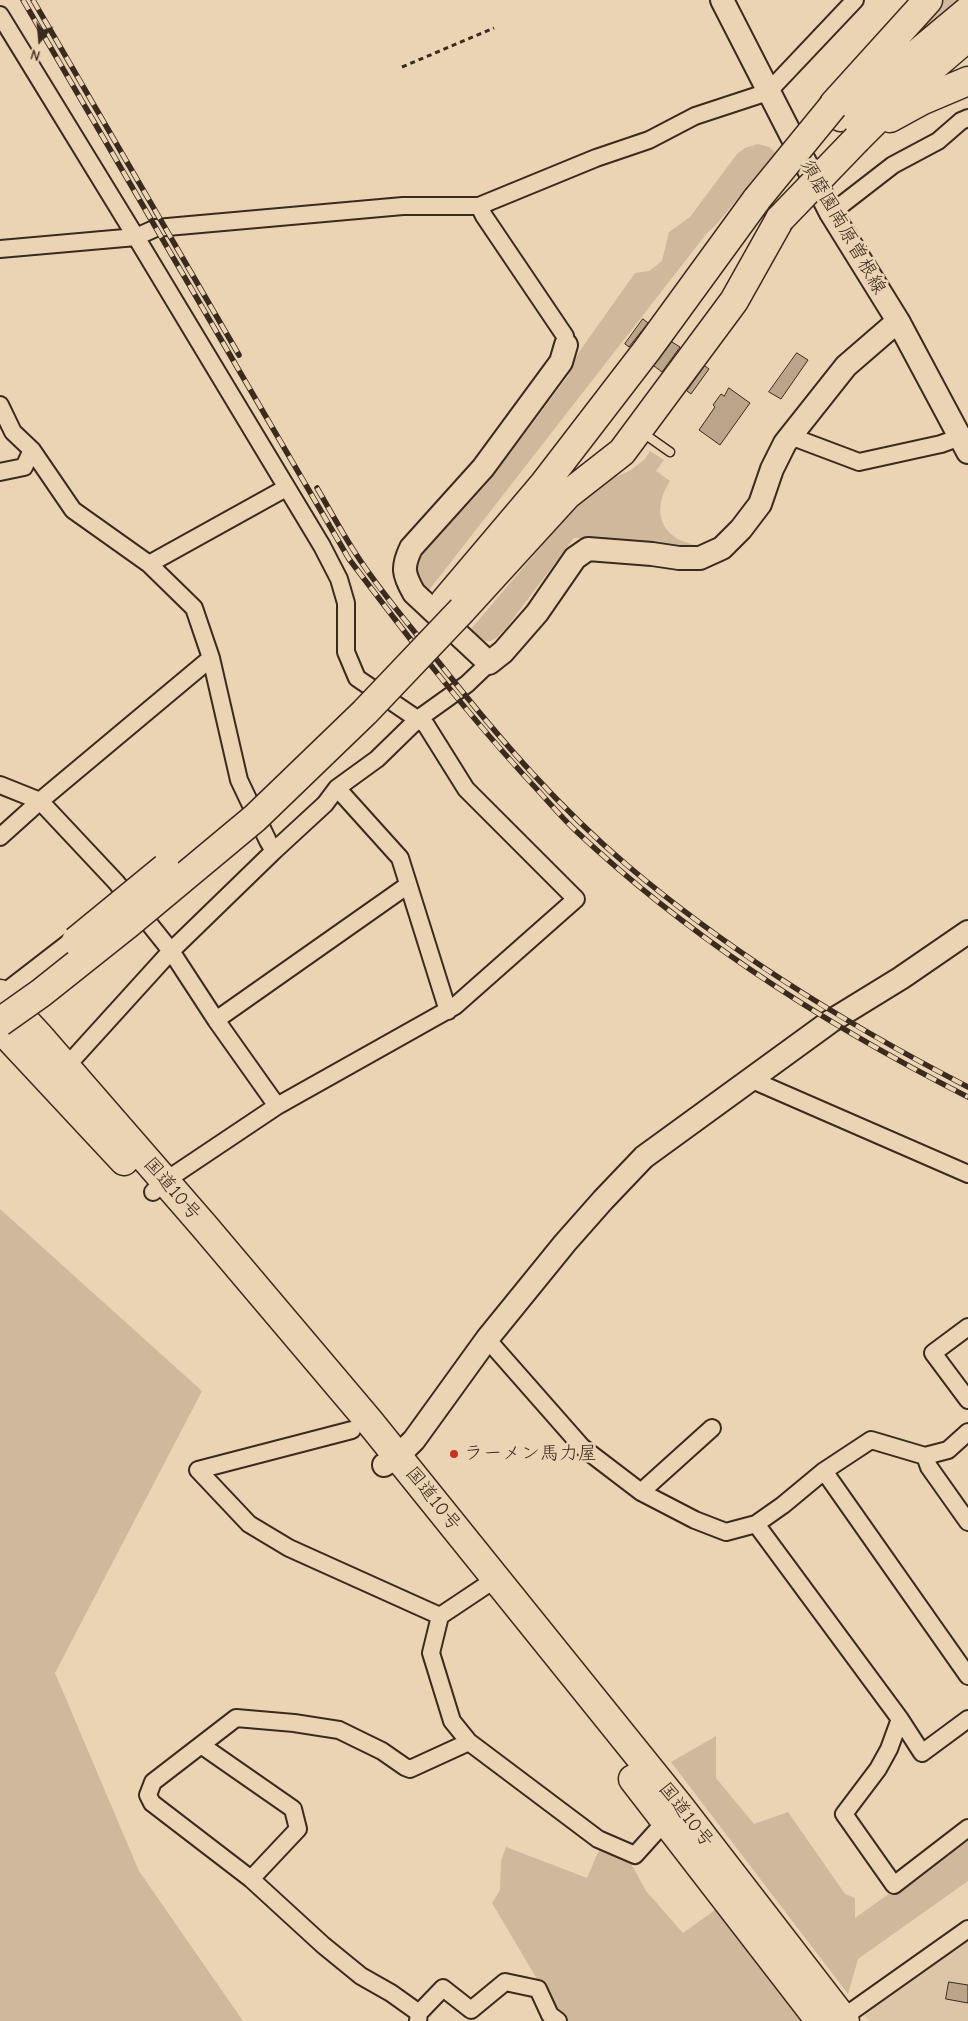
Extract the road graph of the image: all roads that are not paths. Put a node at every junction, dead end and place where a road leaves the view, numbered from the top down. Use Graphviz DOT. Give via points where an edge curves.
graph roads {
  1 [pos="722,0"];
  2 [pos="855,0"];
  3 [pos="928,0"];
  4 [pos="968,10"];
  5 [pos="0,15"];
  6 [pos="968,37"];
  7 [pos="968,81"];
  8 [pos="768,92"];
  9 [pos="837,111"];
  10 [pos="968,118"];
  11 [pos="857,139"];
  12 [pos="479,206"];
  13 [pos="831,213"];
  14 [pos="136,237"];
  15 [pos="0,249"];
  16 [pos="898,321"];
  17 [pos="566,345"];
  18 [pos="0,405"];
  19 [pos="639,430"];
  20 [pos="790,436"];
  21 [pos="965,442"];
  22 [pos="32,450"];
  23 [pos="670,452"];
  24 [pos="0,472"];
  25 [pos="286,488"];
  26 [pos="149,564"];
  27 [pos="454,606"];
  28 [pos="211,658"];
  29 [pos="490,663"];
  30 [pos="418,719"];
  31 [pos="0,785"];
  32 [pos="337,788"];
  33 [pos="40,801"];
  34 [pos="0,837"];
  35 [pos="274,851"];
  36 [pos="408,885"];
  37 [pos="128,897"];
  38 [pos="146,920"];
  39 [pos="968,932"];
  40 [pos="171,951"];
  41 [pos="0,995"];
  42 [pos="0,1000"];
  43 [pos="448,1010"];
  44 [pos="216,1020"];
  45 [pos="5,1026"];
  46 [pos="69,1070"];
  47 [pos="750,1079"];
  48 [pos="277,1106"];
  49 [pos="968,1174"];
  50 [pos="159,1186"];
  51 [pos="968,1327"];
  52 [pos="487,1339"];
  53 [pos="968,1400"];
  54 [pos="712,1428"];
  55 [pos="352,1430"];
  56 [pos="968,1432"];
  57 [pos="925,1456"];
  58 [pos="391,1461"];
  59 [pos="824,1471"];
  60 [pos="641,1492"];
  61 [pos="968,1522"];
  62 [pos="756,1524"];
  63 [pos="490,1582"];
  64 [pos="440,1616"];
  65 [pos="968,1676"];
  66 [pos="900,1719"];
  67 [pos="968,1719"];
  68 [pos="468,1742"];
  69 [pos="200,1745"];
  70 [pos="673,1814"];
  71 [pos="968,1828"];
  72 [pos="251,1879"];
  73 [pos="968,1929"];
  74 [pos="418,2017"];
  75 [pos="836,2020"];
  76 [pos="558,2021"];
  1 -- 8 [label="street, 須磨園南原曽根線"];
  2 -- 8 [label="street"];
  3 -- 9 [label="highway"];
  4 -- 9 [label="highway"];
  5 -- 14 [label="street"];
  6 -- 11 [label="highway" via="906,89"];
  7 -- 11 [label="highway" via="923,100"];
  8 -- 12 [label="street" via="695,116 649,140"];
  8 -- 13 [label="street, 須磨園南原曽根線"];
  9 -- 27 [label="highway, bridge" via="757,199"];
  10 -- 13 [label="street" via="938,141 893,165"];
  11 -- 19 [label="highway, bridge" via="780,219 734,301"];
  12 -- 14 [label="street" via="403,206 156,228"];
  12 -- 17 [label="street" via="565,336"];
  13 -- 16 [label="street, 須磨園南原曽根線"];
  14 -- 15 [label="street"];
  14 -- 25 [label="street"];
  16 -- 20 [label="street" via="846,366"];
  16 -- 21 [label="street, 須磨園南原曽根線"];
  17 -- 29 [label="street" via="561,362 483,468 411,548 404,563 406,579 414,593"];
  18 -- 22 [label="street" via="13,432"];
  19 -- 23 [label="lane"];
  19 -- 27 [label="highway" via="622,452 567,495"];
  20 -- 21 [label="street" via="859,462"];
  20 -- 29 [label="street" via="772,469 760,504 722,548 700,558 588,549 575,558 537,613 504,652"];
  22 -- 24 [label="street" via="24,468"];
  22 -- 26 [label="street" via="73,510"];
  25 -- 26 [label="street"];
  25 -- 30 [label="street" via="339,579 346,603 346,652 357,678"];
  26 -- 28 [label="street" via="194,608"];
  27 -- 42 [label="highway, bridge" via="244,803"];
  27 -- 45 [label="highway, bridge" via="365,712 255,818"];
  28 -- 33 [label="street"];
  28 -- 35 [label="street" via="239,780"];
  29 -- 30 [label="street"];
  30 -- 32 [label="street" via="376,759"];
  30 -- 43 [label="street" via="426,725 466,789 576,899"];
  31 -- 33 [label="street"];
  32 -- 35 [label="street" via="325,804"];
  32 -- 36 [label="street" via="400,858"];
  33 -- 34 [label="street"];
  33 -- 37 [label="street"];
  35 -- 40 [label="street"];
  36 -- 43 [label="street"];
  36 -- 44 [label="street"];
  37 -- 38 [label="street"];
  37 -- 41 [label="street"];
  38 -- 40 [label="street"];
  38 -- 45 [label="street"];
  39 -- 47 [label="street" via="831,1021"];
  40 -- 44 [label="street"];
  40 -- 46 [label="street" via="73,1059"];
  41 -- 45 [label="highway, 国道10号"];
  43 -- 48 [label="street"];
  44 -- 48 [label="street"];
  45 -- 46 [label="highway, 国道10号"];
  45 -- 50 [label="highway, 国道10号"];
  46 -- 50 [label="highway, 国道10号"];
  47 -- 49 [label="street"];
  47 -- 52 [label="street" via="644,1157 565,1243"];
  48 -- 50 [label="street"];
  50 -- 55 [label="highway, 国道10号"];
  50 -- 58 [label="highway, 国道10号"];
  51 -- 53 [label="street" via="933,1353"];
  52 -- 58 [label="street" via="414,1440"];
  52 -- 60 [label="street" via="582,1447"];
  54 -- 60 [label="street"];
  55 -- 58 [label="highway, 国道10号"];
  55 -- 64 [label="street" via="198,1470 257,1529 289,1548"];
  56 -- 57 [label="street" via="948,1450"];
  57 -- 59 [label="street" via="871,1440"];
  57 -- 61 [label="street" via="929,1467"];
  58 -- 63 [label="highway, 国道10号"];
  59 -- 62 [label="street"];
  59 -- 65 [label="street"];
  60 -- 62 [label="street" via="726,1532"];
  62 -- 66 [label="street"];
  63 -- 64 [label="street"];
  63 -- 70 [label="highway, 国道10号"];
  64 -- 68 [label="street" via="431,1653 452,1721"];
  66 -- 67 [label="street" via="922,1753"];
  66 -- 71 [label="street" via="878,1769 844,1814 894,1885"];
  68 -- 69 [label="street" via="410,1769 339,1730 294,1722 236,1718"];
  68 -- 70 [label="street" via="598,1839 634,1855"];
  69 -- 72 [label="street" via="293,1809 298,1829"];
  69 -- 72 [label="street" via="153,1782 148,1795 152,1803"];
  70 -- 75 [label="highway, 国道10号"];
  72 -- 74 [label="street" via="323,1945"];
  73 -- 75 [label="street"];
  74 -- 76 [label="street" via="443,1988 471,2010 505,1982 538,1989 550,2015"];
}
